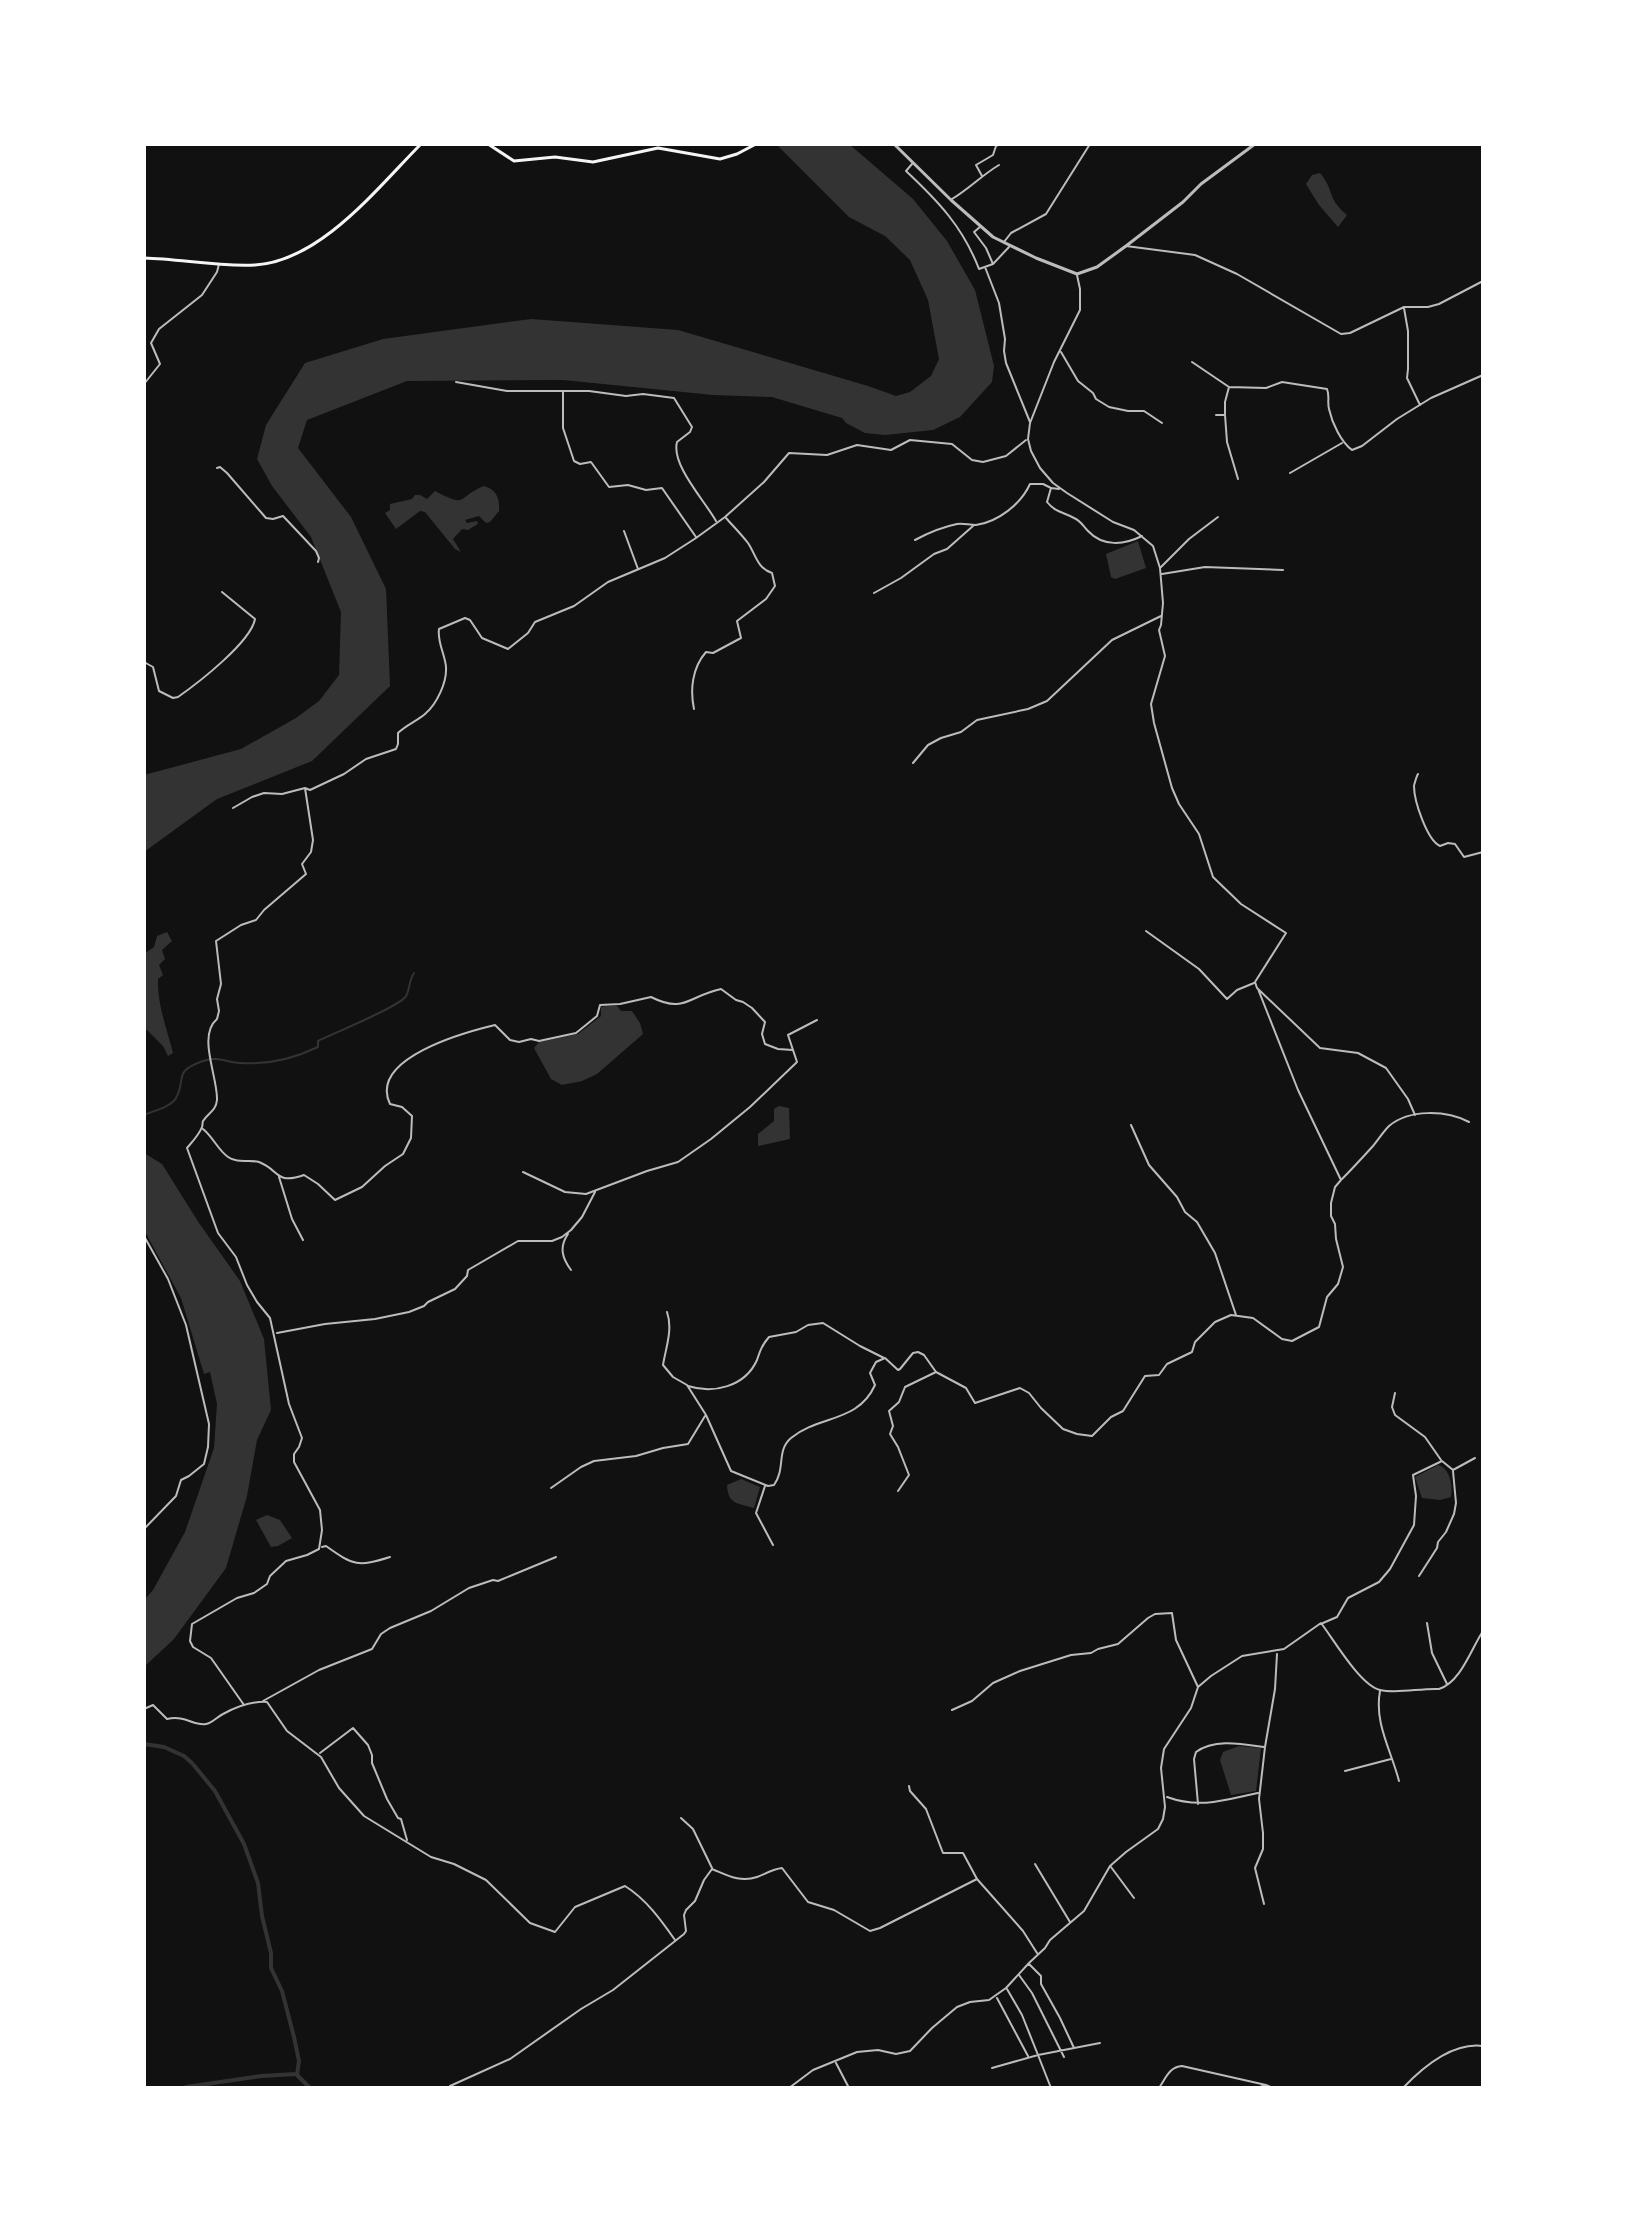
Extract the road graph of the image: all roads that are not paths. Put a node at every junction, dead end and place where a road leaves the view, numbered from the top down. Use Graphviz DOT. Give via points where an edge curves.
graph roads {
  1 [pos="421,144"];
  2 [pos="488,144"];
  3 [pos="894,144"];
  4 [pos="1000,144"];
  5 [pos="1090,144"];
  6 [pos="1255,144"];
  7 [pos="754,145"];
  8 [pos="913,163"];
  9 [pos="999,165"];
  10 [pos="982,176"];
  11 [pos="951,200"];
  12 [pos="980,227"];
  13 [pos="1003,243"];
  14 [pos="1126,246"];
  15 [pos="1010,247"];
  16 [pos="144,258"];
  17 [pos="220,263"];
  18 [pos="993,264"];
  19 [pos="985,267"];
  20 [pos="1077,274"];
  21 [pos="1483,281"];
  22 [pos="1404,307"];
  23 [pos="1060,351"];
  24 [pos="1192,362"];
  25 [pos="1483,375"];
  26 [pos="456,382"];
  27 [pos="144,384"];
  28 [pos="1229,387"];
  29 [pos="563,391"];
  30 [pos="1420,405"];
  31 [pos="1216,415"];
  32 [pos="1225,415"];
  33 [pos="1030,423"];
  34 [pos="1162,423"];
  35 [pos="1028,439"];
  36 [pos="1343,442"];
  37 [pos="217,468"];
  38 [pos="1290,473"];
  39 [pos="1238,479"];
  40 [pos="1051,488"];
  41 [pos="1061,489"];
  42 [pos="725,517"];
  43 [pos="1218,517"];
  44 [pos="717,523"];
  45 [pos="974,525"];
  46 [pos="624,531"];
  47 [pos="1143,535"];
  48 [pos="696,538"];
  49 [pos="915,540"];
  50 [pos="318,562"];
  51 [pos="1160,568"];
  52 [pos="638,570"];
  53 [pos="1283,570"];
  54 [pos="1161,574"];
  55 [pos="222,592"];
  56 [pos="874,593"];
  57 [pos="1162,615"];
  58 [pos="144,662"];
  59 [pos="694,709"];
  60 [pos="913,763"];
  61 [pos="1418,774"];
  62 [pos="305,788"];
  63 [pos="233,808"];
  64 [pos="1483,852"];
  65 [pos="1146,931"];
  66 [pos="1255,982"];
  67 [pos="1257,988"];
  68 [pos="817,1020"];
  69 [pos="793,1050"];
  70 [pos="1415,1115"];
  71 [pos="1469,1122"];
  72 [pos="1131,1125"];
  73 [pos="202,1129"];
  74 [pos="523,1172"];
  75 [pos="278,1175"];
  76 [pos="1341,1180"];
  77 [pos="596,1191"];
  78 [pos="571,1230"];
  79 [pos="144,1236"];
  80 [pos="303,1240"];
  81 [pos="571,1270"];
  82 [pos="667,1312"];
  83 [pos="1236,1315"];
  84 [pos="275,1333"];
  85 [pos="885,1358"];
  86 [pos="936,1372"];
  87 [pos="687,1385"];
  88 [pos="1395,1393"];
  89 [pos="706,1415"];
  90 [pos="1475,1458"];
  91 [pos="1442,1461"];
  92 [pos="1453,1470"];
  93 [pos="765,1485"];
  94 [pos="551,1488"];
  95 [pos="898,1491"];
  96 [pos="144,1529"];
  97 [pos="773,1545"];
  98 [pos="321,1548"];
  99 [pos="390,1557"];
  100 [pos="556,1557"];
  101 [pos="1419,1576"];
  102 [pos="1321,1623"];
  103 [pos="1427,1623"];
  104 [pos="1483,1631"];
  105 [pos="1277,1651"];
  106 [pos="1448,1685"];
  107 [pos="1198,1687"];
  108 [pos="1380,1690"];
  109 [pos="262,1701"];
  110 [pos="244,1705"];
  111 [pos="144,1709"];
  112 [pos="952,1710"];
  113 [pos="1265,1747"];
  114 [pos="318,1755"];
  115 [pos="1392,1759"];
  116 [pos="1345,1771"];
  117 [pos="1399,1781"];
  118 [pos="909,1786"];
  119 [pos="1259,1793"];
  120 [pos="1164,1796"];
  121 [pos="1198,1804"];
  122 [pos="681,1818"];
  123 [pos="407,1841"];
  124 [pos="1035,1864"];
  125 [pos="1110,1866"];
  126 [pos="712,1869"];
  127 [pos="977,1879"];
  128 [pos="1134,1898"];
  129 [pos="1264,1904"];
  130 [pos="1070,1923"];
  131 [pos="675,1940"];
  132 [pos="1037,1954"];
  133 [pos="1029,1963"];
  134 [pos="1019,1974"];
  135 [pos="1006,1988"];
  136 [pos="996,1996"];
  137 [pos="1100,2043"];
  138 [pos="1483,2046"];
  139 [pos="1074,2048"];
  140 [pos="1061,2050"];
  141 [pos="1038,2055"];
  142 [pos="1029,2057"];
  143 [pos="1064,2057"];
  144 [pos="836,2062"];
  145 [pos="992,2068"];
  146 [pos="1266,2085"];
  147 [pos="450,2086"];
  148 [pos="789,2088"];
  149 [pos="849,2088"];
  150 [pos="1051,2088"];
  151 [pos="1159,2088"];
  152 [pos="1257,2088"];
  153 [pos="1273,2088"];
  154 [pos="1403,2088"];
  1 -- 17 [label="main road" via="353,214 296,253 255,265"];
  2 -- 7 [label="main road" via="514,161 555,157 593,162 658,148 720,159"];
  3 -- 8 [label="street"];
  4 -- 10 [label="street" via="976,165"];
  5 -- 13 [label="street" via="1046,214"];
  6 -- 14 [label="street"];
  8 -- 11 [label="street"];
  8 -- 19 [label="street" via="906,171 943,207 979,269"];
  9 -- 10 [label="street"];
  10 -- 11 [label="street"];
  11 -- 12 [label="street"];
  12 -- 13 [label="street"];
  12 -- 18 [label="street" via="974,232"];
  13 -- 15 [label="street"];
  14 -- 20 [label="street"];
  14 -- 22 [label="street" via="1195,255 1341,334"];
  15 -- 18 [label="street"];
  15 -- 20 [label="street"];
  16 -- 17 [label="main road"];
  17 -- 27 [label="street" via="202,295 155,334 151,343 159,366"];
  18 -- 19 [label="street"];
  19 -- 33 [label="street" via="999,303 1006,363"];
  20 -- 23 [label="street" via="1080,310"];
  21 -- 22 [label="street" via="1434,306"];
  22 -- 30 [label="street" via="1407,378"];
  23 -- 33 [label="street"];
  23 -- 34 [label="street" via="1096,399 1109,407 1144,411"];
  24 -- 28 [label="street"];
  25 -- 30 [label="street"];
  26 -- 29 [label="street" via="507,391"];
  28 -- 32 [label="street"];
  28 -- 36 [label="street" via="1266,388 1282,382 1327,389 1328,408"];
  29 -- 44 [label="street" via="674,398 692,427 677,442 676,453"];
  29 -- 48 [label="street" via="563,428 574,461 591,462 609,487 662,488"];
  30 -- 36 [label="street" via="1356,450"];
  31 -- 32 [label="street"];
  32 -- 39 [label="street"];
  33 -- 35 [label="street"];
  35 -- 41 [label="street" via="1040,468"];
  35 -- 42 [label="street" via="1006,456 983,462 952,444 910,440 891,450 857,445 827,455 791,452"];
  36 -- 38 [label="street"];
  37 -- 50 [label="street" via="266,518 283,516 316,551"];
  40 -- 41 [label="street"];
  40 -- 45 [label="street" via="1030,484 1014,505"];
  40 -- 47 [label="street" via="1047,502 1052,509 1073,517 1099,540 1128,543"];
  41 -- 47 [label="street"];
  42 -- 44 [label="street"];
  42 -- 59 [label="street" via="758,564 772,573 775,586 737,621 741,638 702,657 691,694"];
  43 -- 51 [label="street"];
  44 -- 48 [label="street"];
  45 -- 49 [label="street" via="959,523"];
  45 -- 56 [label="street" via="947,549"];
  46 -- 52 [label="street"];
  47 -- 51 [label="street"];
  48 -- 52 [label="street"];
  51 -- 54 [label="street"];
  52 -- 62 [label="street" via="535,622 508,649 479,636 465,618 439,629 446,678 426,714 398,733 396,749 366,759 321,786"];
  53 -- 54 [label="street" via="1205,567"];
  54 -- 57 [label="street"];
  55 -- 58 [label="street" via="255,619 229,655 173,698 159,691 153,667"];
  57 -- 60 [label="street" via="1112,640 1037,707 977,720 928,745"];
  57 -- 66 [label="street" via="1159,630 1165,656 1151,704 1172,788 1199,834 1213,877 1241,904 1286,933"];
  61 -- 64 [label="street" via="1414,786 1433,843 1455,844 1464,857"];
  62 -- 63 [label="street" via="264,793"];
  62 -- 73 [label="street" via="313,840 302,864 306,874 256,920 215,944 221,984 219,1011 209,1032 217,1100"];
  65 -- 66 [label="street" via="1199,969 1227,999"];
  66 -- 67 [label="street"];
  67 -- 70 [label="street" via="1320,1048 1358,1053 1386,1068"];
  67 -- 76 [label="street"];
  68 -- 69 [label="street" via="788,1035"];
  69 -- 75 [label="street" via="765,1044 765,1022 721,989 676,1006 651,997 600,1005 597,1016 576,1033 539,1041 510,1040 495,1025 424,1048 395,1072 387,1099 411,1115 411,1138 403,1154 362,1187 335,1200 304,1175"];
  69 -- 77 [label="street" via="797,1062 698,1148 678,1162"];
  70 -- 71 [label="street" via="1450,1115"];
  70 -- 76 [label="street" via="1389,1127"];
  72 -- 83 [label="street" via="1149,1165 1197,1222 1215,1253"];
  73 -- 75 [label="street" via="229,1158 258,1162"];
  73 -- 84 [label="street" via="187,1147 189,1156 218,1233"];
  74 -- 77 [label="street" via="565,1192"];
  75 -- 80 [label="street"];
  76 -- 83 [label="street" via="1331,1216 1343,1267 1319,1327 1292,1341 1253,1318"];
  77 -- 78 [label="street"];
  78 -- 81 [label="street" via="562,1246"];
  78 -- 84 [label="street" via="552,1241 518,1241 468,1270 455,1289 404,1314"];
  79 -- 96 [label="street" via="186,1325 209,1430 204,1464 181,1480 176,1496"];
  82 -- 87 [label="street" via="671,1328 663,1365"];
  83 -- 86 [label="street" via="1215,1322 1192,1352 1167,1364 1159,1375 1145,1376 1123,1411 1092,1436 1063,1429 1025,1390 975,1403 966,1388"];
  84 -- 98 [label="street" via="289,1404 302,1438 294,1462 320,1510"];
  85 -- 86 [label="street" via="898,1370 918,1352"];
  85 -- 87 [label="street" via="823,1323 808,1325 769,1337 756,1362 728,1387 702,1390"];
  85 -- 93 [label="street" via="872,1368 875,1385 865,1401 851,1413 791,1438 781,1453 778,1479 773,1486"];
  86 -- 95 [label="street" via="905,1387 889,1411 890,1434 909,1475"];
  87 -- 89 [label="street"];
  88 -- 91 [label="street" via="1395,1415 1425,1437"];
  89 -- 93 [label="street" via="731,1471"];
  89 -- 94 [label="street" via="688,1444 594,1461"];
  90 -- 92 [label="street"];
  91 -- 92 [label="street"];
  91 -- 102 [label="street" via="1413,1475 1414,1525 1386,1575 1348,1598 1337,1617"];
  92 -- 101 [label="street" via="1454,1514"];
  93 -- 97 [label="street" via="756,1513"];
  98 -- 99 [label="street" via="361,1565"];
  98 -- 110 [label="street" via="286,1561 254,1593 192,1624 193,1647 211,1658"];
  100 -- 109 [label="street" via="469,1588 390,1628 372,1649"];
  102 -- 105 [label="street"];
  102 -- 108 [label="street" via="1362,1677"];
  103 -- 106 [label="street" via="1432,1653"];
  104 -- 106 [label="street"];
  105 -- 107 [label="street" via="1242,1656"];
  105 -- 113 [label="street"];
  106 -- 108 [label="street"];
  107 -- 112 [label="street" via="1176,1640 1172,1613 1155,1614 1118,1644 1020,1671"];
  107 -- 120 [label="street" via="1164,1749"];
  108 -- 115 [label="street" via="1379,1720"];
  109 -- 110 [label="street"];
  109 -- 114 [label="street" via="287,1731"];
  110 -- 111 [label="street" via="207,1724 167,1719 153,1705"];
  113 -- 119 [label="street"];
  113 -- 121 [label="street" via="1217,1744 1196,1752"];
  114 -- 123 [label="street" via="356,1809"];
  114 -- 123 [label="street" via="353,1728 368,1745"];
  115 -- 116 [label="street"];
  115 -- 117 [label="street"];
  118 -- 127 [label="street" via="926,1809 941,1850 963,1853"];
  119 -- 121 [label="street"];
  119 -- 129 [label="street" via="1263,1849 1255,1868"];
  120 -- 121 [label="street"];
  120 -- 125 [label="street" via="1158,1829"];
  122 -- 126 [label="street" via="693,1829"];
  123 -- 131 [label="street" via="486,1880 543,1929 555,1932 575,1907 625,1886"];
  124 -- 130 [label="street"];
  125 -- 128 [label="street"];
  125 -- 130 [label="street" via="1087,1907"];
  126 -- 127 [label="street" via="743,1879 784,1869 808,1902 870,1931"];
  126 -- 131 [label="street" via="686,1910 686,1931"];
  127 -- 132 [label="street"];
  130 -- 132 [label="street"];
  131 -- 147 [label="street" via="613,1990 510,2059"];
  132 -- 133 [label="street"];
  133 -- 134 [label="street"];
  133 -- 139 [label="street" via="1041,1976"];
  134 -- 135 [label="street"];
  134 -- 140 [label="street"];
  135 -- 136 [label="street"];
  135 -- 141 [label="street"];
  136 -- 142 [label="street"];
  136 -- 144 [label="street" via="957,2007 910,2051 865,2051"];
  137 -- 139 [label="street"];
  138 -- 154 [label="street" via="1458,2048"];
  139 -- 140 [label="street"];
  140 -- 141 [label="street"];
  140 -- 143 [label="street"];
  141 -- 142 [label="street"];
  141 -- 150 [label="street"];
  142 -- 145 [label="street"];
  144 -- 148 [label="street" via="813,2070"];
  144 -- 149 [label="street"];
  146 -- 151 [label="street" via="1182,2066 1170,2071"];
  146 -- 152 [label="street"];
  146 -- 153 [label="street"];
}
